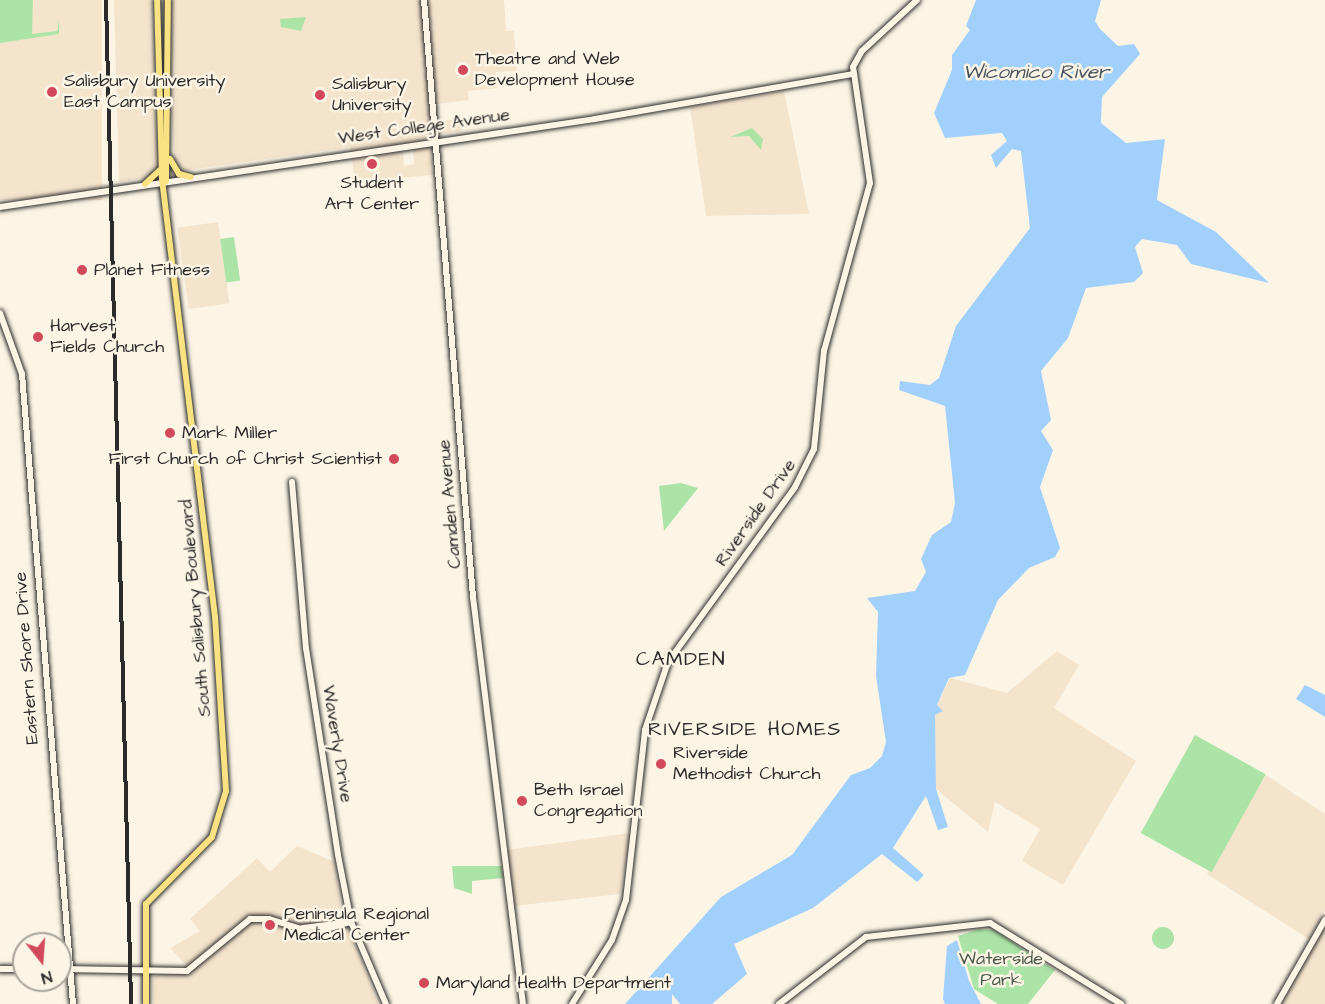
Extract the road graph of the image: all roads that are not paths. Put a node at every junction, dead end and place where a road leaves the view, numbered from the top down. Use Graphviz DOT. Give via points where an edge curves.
graph roads {
  1 [pos="157,0"];
  2 [pos="168,0"];
  3 [pos="424,0"];
  4 [pos="917,0"];
  5 [pos="157,59"];
  6 [pos="852,74"];
  7 [pos="166,86"];
  8 [pos="434,140"];
  9 [pos="168,154"];
  10 [pos="162,163"];
  11 [pos="191,177"];
  12 [pos="166,181"];
  13 [pos="145,184"];
  14 [pos="0,207"];
  15 [pos="0,313"];
  16 [pos="292,482"];
  17 [pos="1325,920"];
  18 [pos="351,922"];
  19 [pos="67,932"];
  20 [pos="72,969"];
  21 [pos="146,970"];
  22 [pos="146,1004"];
  23 [pos="386,1004"];
  24 [pos="524,1004"];
  25 [pos="572,1004"];
  26 [pos="779,1004"];
  27 [pos="1121,1004"];
  28 [pos="1277,1004"];
  1 -- 5 [label="main road, South Salisbury Boulevard"];
  2 -- 7 [label="main road, South Salisbury Boulevard"];
  3 -- 8 [label="street, Camden Avenue"];
  4 -- 6 [label="street" via="858,55"];
  5 -- 7 [label="main road"];
  5 -- 10 [label="main road, South Salisbury Boulevard"];
  6 -- 8 [label="street, West College Avenue" via="606,117"];
  6 -- 25 [label="street, Riverside Drive" via="870,183 824,351 814,449 795,487 668,662 645,730 626,900 612,940"];
  7 -- 9 [label="main road, South Salisbury Boulevard"];
  8 -- 11 [label="street, West College Avenue"];
  8 -- 24 [label="street, Camden Avenue" via="474,597"];
  9 -- 11 [label="main road" via="179,174"];
  9 -- 12 [label="main road, South Salisbury Boulevard"];
  10 -- 12 [label="main road, South Salisbury Boulevard"];
  10 -- 13 [label="main road" via="158,174"];
  11 -- 12 [label="street, West College Avenue"];
  12 -- 13 [label="street, West College Avenue"];
  12 -- 21 [label="main road, South Salisbury Boulevard" via="214,617 226,787 212,837 146,904"];
  13 -- 14 [label="street, West College Avenue"];
  15 -- 19 [label="street, Eastern Shore Drive" via="22,374"];
  16 -- 18 [label="street, Waverly Drive" via="306,648"];
  17 -- 28 [label="street"];
  18 -- 21 [label="street" via="303,928 250,919 187,971"];
  18 -- 23 [label="street, Waverly Drive"];
  20 -- 21 [label="street"];
  21 -- 22 [label="main road, South Salisbury Boulevard"];
  26 -- 27 [label="street" via="866,937 944,932 976,924 1003,928"];
}
